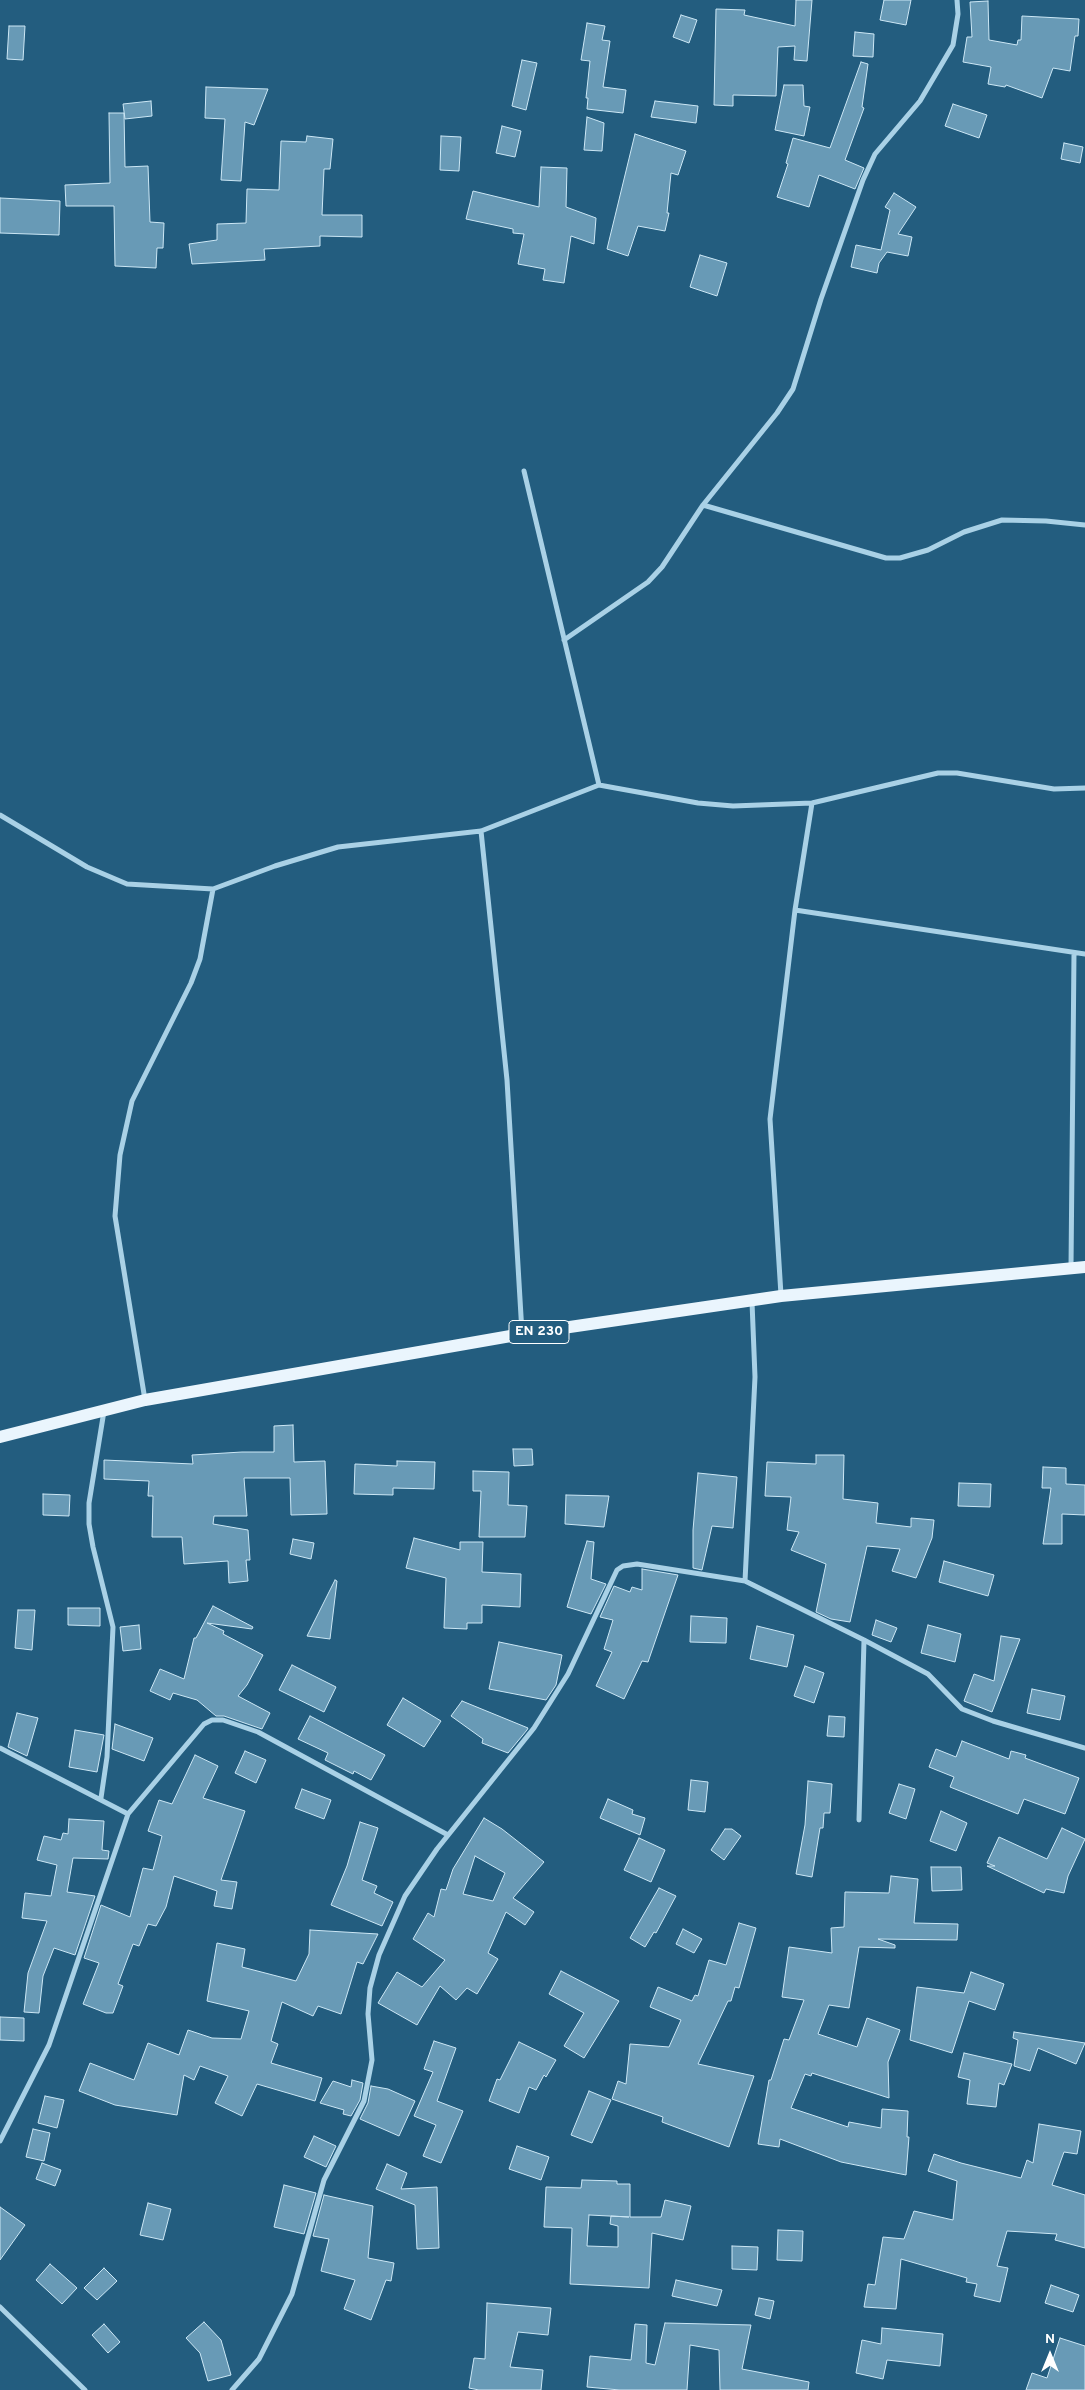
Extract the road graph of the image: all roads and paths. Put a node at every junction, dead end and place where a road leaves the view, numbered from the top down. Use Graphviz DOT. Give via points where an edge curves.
graph roads {
  1 [pos="957,0"];
  2 [pos="524,471"];
  3 [pos="703,504"];
  4 [pos="1085,525"];
  5 [pos="564,640"];
  6 [pos="600,785"];
  7 [pos="1085,788"];
  8 [pos="812,802"];
  9 [pos="0,815"];
  10 [pos="481,831"];
  11 [pos="213,889"];
  12 [pos="795,910"];
  13 [pos="1074,953"];
  14 [pos="1085,954"];
  15 [pos="1085,1268"];
  16 [pos="1071,1269"];
  17 [pos="781,1296"];
  18 [pos="752,1302"];
  19 [pos="522,1334"];
  20 [pos="146,1400"];
  21 [pos="104,1411"];
  22 [pos="0,1436"];
  23 [pos="745,1582"];
  24 [pos="864,1640"];
  25 [pos="0,1748"];
  26 [pos="1085,1748"];
  27 [pos="101,1798"];
  28 [pos="128,1814"];
  29 [pos="858,1820"];
  30 [pos="448,1835"];
  31 [pos="0,2141"];
  32 [pos="0,2307"];
  33 [pos="85,2390"];
  34 [pos="232,2390"];
  1 -- 3 [label="street" via="953,45 920,101 876,154 863,180 793,389 778,413"];
  2 -- 5 [label="street"];
  3 -- 4 [label="street" via="893,558 928,550 964,532 1002,520"];
  3 -- 5 [label="street" via="662,568 648,582"];
  5 -- 6 [label="street"];
  6 -- 8 [label="street" via="733,806"];
  6 -- 10 [label="street"];
  7 -- 8 [label="street" via="1054,789 957,773 938,773"];
  8 -- 12 [label="street"];
  9 -- 11 [label="street" via="87,867 127,884"];
  10 -- 11 [label="street" via="338,847"];
  10 -- 19 [label="street" via="507,1080"];
  11 -- 20 [label="street" via="200,959 132,1101 120,1155 115,1216"];
  12 -- 13 [label="street"];
  12 -- 17 [label="street" via="770,1119"];
  13 -- 14 [label="street"];
  13 -- 16 [label="street"];
  15 -- 16 [label="main road, EN 230"];
  16 -- 17 [label="main road, EN 230"];
  17 -- 18 [label="main road, EN 230"];
  18 -- 19 [label="main road, EN 230"];
  18 -- 23 [label="street" via="755,1377"];
  19 -- 20 [label="main road, EN 230"];
  20 -- 21 [label="main road, EN 230"];
  21 -- 22 [label="main road, EN 230"];
  21 -- 27 [label="street" via="88,1503 93,1547 113,1627 107,1757"];
  23 -- 24 [label="street"];
  23 -- 30 [label="street" via="637,1564 617,1570 568,1674 534,1728"];
  24 -- 26 [label="street" via="928,1674 962,1709"];
  24 -- 29 [label="street"];
  25 -- 27 [label="street"];
  27 -- 28 [label="street"];
  28 -- 30 [label="street" via="204,1724 223,1720 258,1732"];
  28 -- 31 [label="street" via="49,2045"];
  30 -- 34 [label="street" via="405,1896 380,1955 370,1988 368,2014 372,2060 364,2101 324,2180 292,2294 259,2359"];
  32 -- 33 [label="street"];
}
